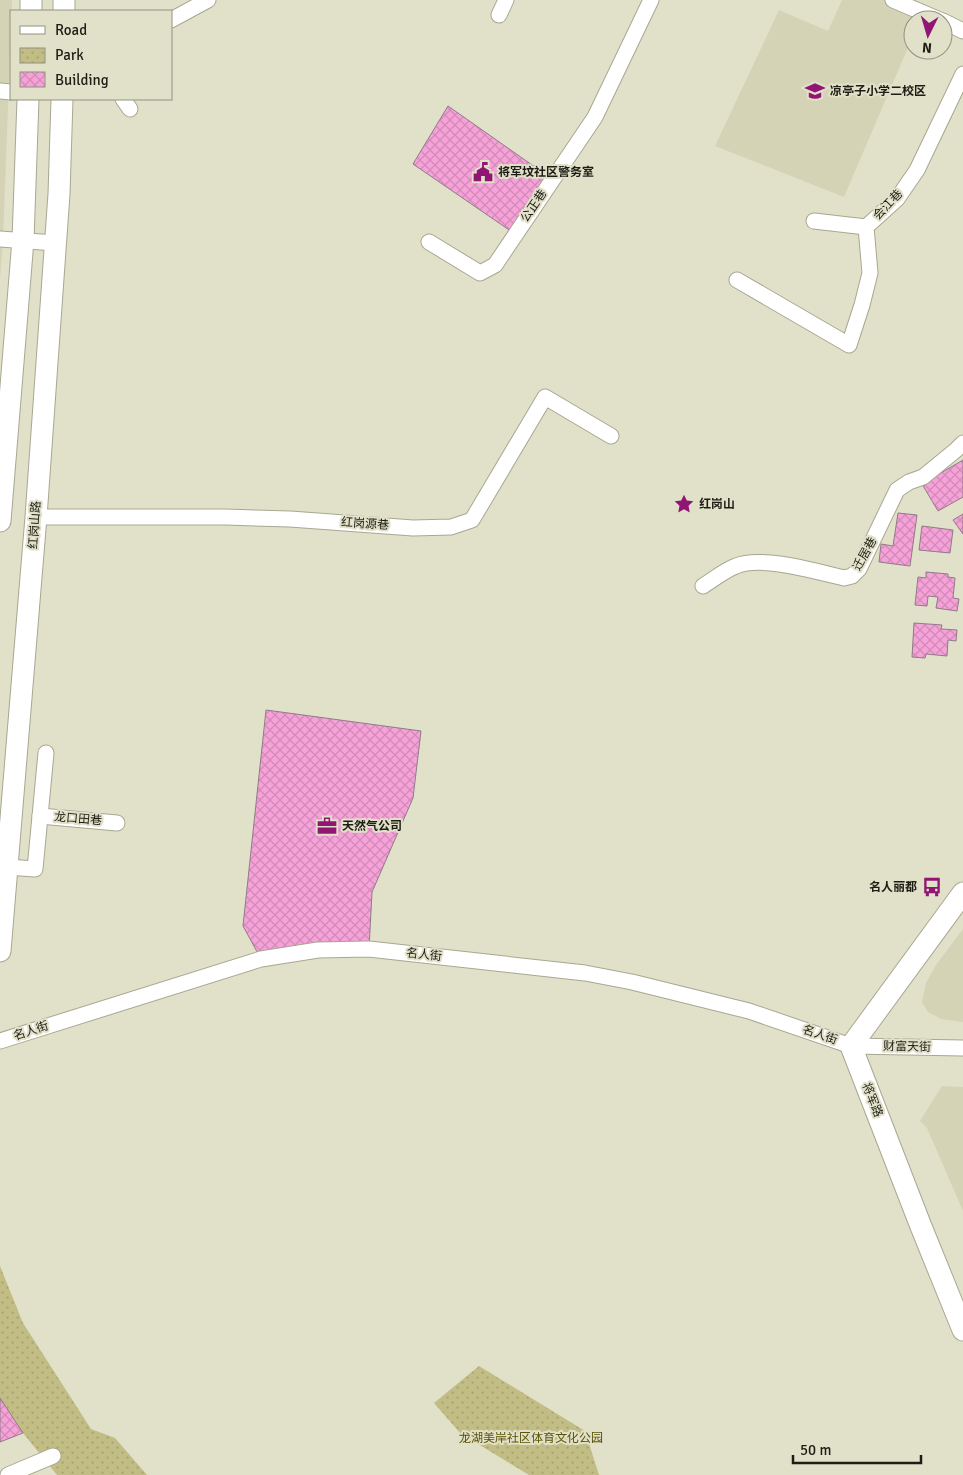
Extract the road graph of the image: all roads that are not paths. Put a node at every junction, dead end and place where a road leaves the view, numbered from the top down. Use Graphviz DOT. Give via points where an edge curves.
graph roads {
  1 [pos="208,0"];
  2 [pos="506,0"];
  3 [pos="651,0"];
  4 [pos="893,0"];
  5 [pos="916,10"];
  6 [pos="499,15"];
  7 [pos="172,19"];
  8 [pos="963,74"];
  9 [pos="28,100"];
  10 [pos="62,100"];
  11 [pos="814,222"];
  12 [pos="866,227"];
  13 [pos="0,239"];
  14 [pos="22,240"];
  15 [pos="429,242"];
  16 [pos="55,243"];
  17 [pos="737,280"];
  18 [pos="611,436"];
  19 [pos="963,443"];
  20 [pos="36,517"];
  21 [pos="0,521"];
  22 [pos="703,586"];
  23 [pos="46,753"];
  24 [pos="40,816"];
  25 [pos="117,823"];
  26 [pos="7,866"];
  27 [pos="963,893"];
  28 [pos="0,951"];
  29 [pos="0,1041"];
  30 [pos="851,1046"];
  31 [pos="963,1048"];
  32 [pos="963,1330"];
  33 [pos="53,1456"];
  34 [pos="8,1475"];
  1 -- 7 [label="street"];
  2 -- 6 [label="street"];
  3 -- 15 [label="street, 公正巷" via="594,117 495,265 480,272"];
  4 -- 5 [label="street"];
  8 -- 12 [label="street, 会江巷" via="917,170 896,199"];
  9 -- 14 [label="street"];
  10 -- 16 [label="street, 红岗山路"];
  11 -- 12 [label="street"];
  12 -- 17 [label="street, 会江巷" via="870,273 849,345"];
  13 -- 14 [label="street"];
  14 -- 16 [label="street"];
  14 -- 21 [label="street"];
  16 -- 20 [label="street, 红岗山路"];
  18 -- 20 [label="street, 红岗源巷" via="544,397 472,520 451,527 413,528 225,516"];
  19 -- 22 [label="street, 迁居巷" via="922,477 897,490 859,569 852,576 844,578 755,562 737,565"];
  20 -- 26 [label="street, 红岗山路"];
  23 -- 24 [label="street, 龙口田巷"];
  24 -- 25 [label="street, 龙口田巷"];
  24 -- 26 [label="street, 龙口田巷" via="35,869"];
  26 -- 28 [label="street, 红岗山路"];
  27 -- 30 [label="street"];
  29 -- 30 [label="street, 名人街" via="261,958 318,950 369,949 585,973 632,982 749,1012"];
  30 -- 31 [label="street, 财富天街"];
  30 -- 32 [label="street, 将军路"];
  33 -- 34 [label="street"];
}
